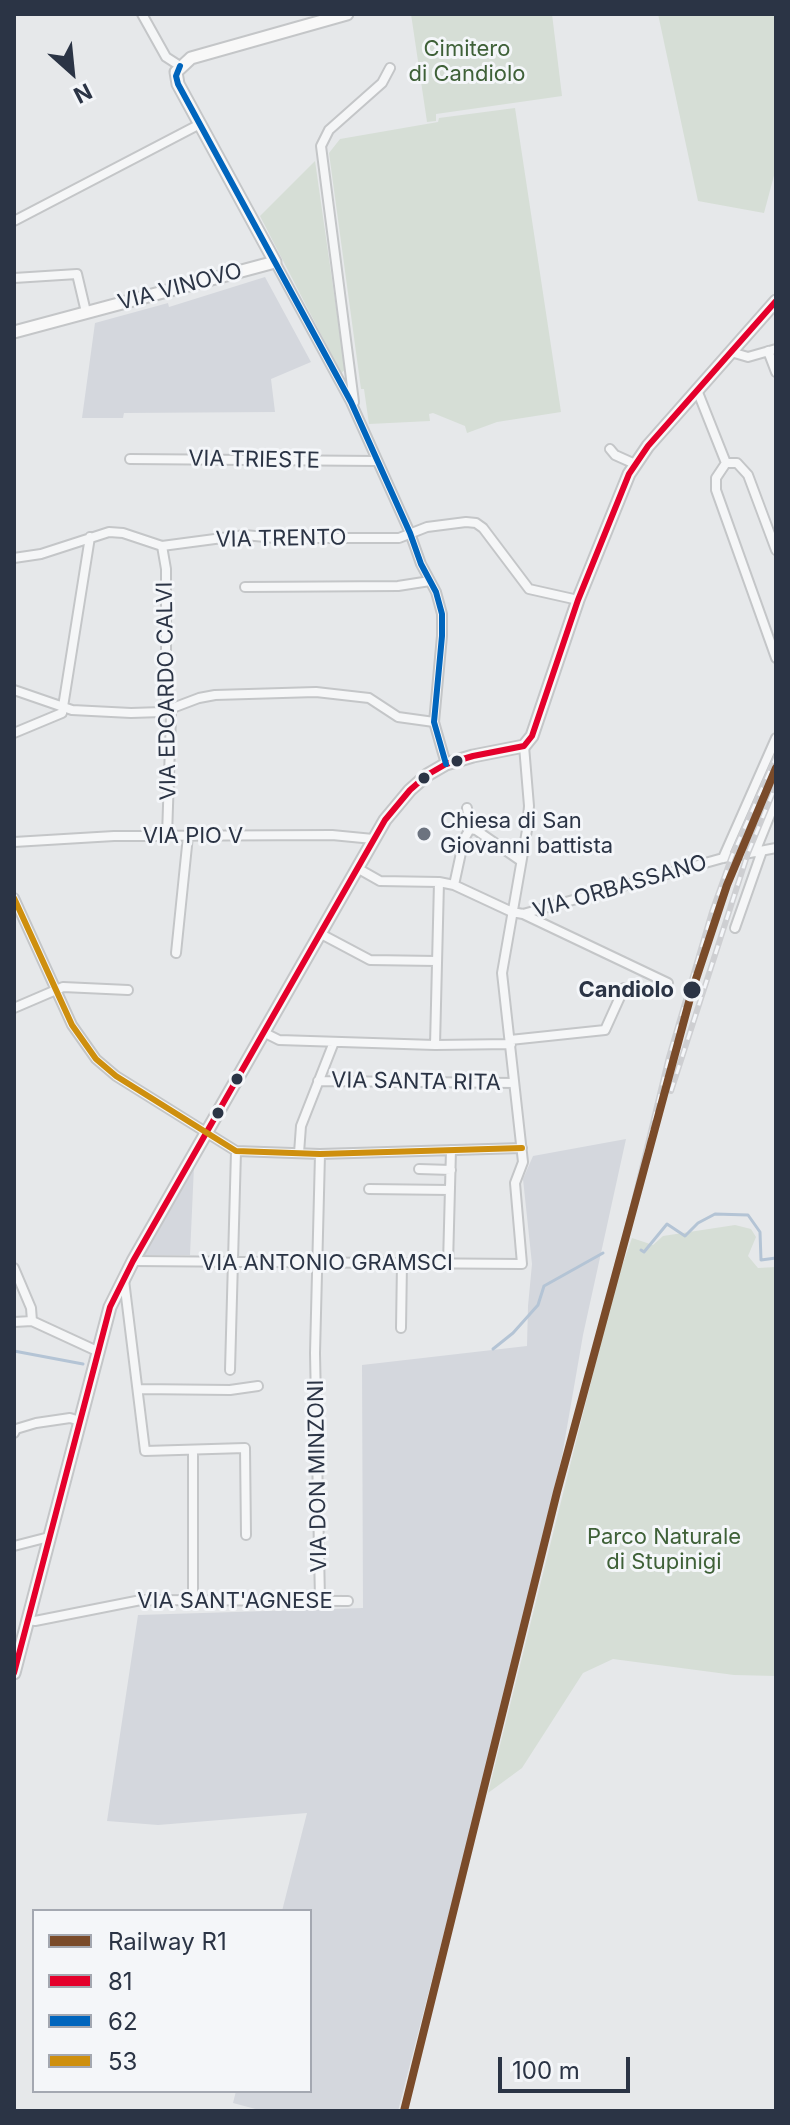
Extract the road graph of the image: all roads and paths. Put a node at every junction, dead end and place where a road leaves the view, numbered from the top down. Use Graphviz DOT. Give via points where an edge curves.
graph roads {
  1 [pos="142,14"];
  2 [pos="347,14"];
  3 [pos="180,66"];
  4 [pos="390,68"];
  5 [pos="200,124"];
  6 [pos="14,221"];
  7 [pos="275,262"];
  8 [pos="14,278"];
  9 [pos="776,301"];
  10 [pos="86,312"];
  11 [pos="14,332"];
  12 [pos="772,350"];
  13 [pos="731,352"];
  14 [pos="776,372"];
  15 [pos="697,390"];
  16 [pos="355,411"];
  17 [pos="610,449"];
  18 [pos="130,459"];
  19 [pos="377,461"];
  20 [pos="726,463"];
  21 [pos="635,464"];
  22 [pos="410,533"];
  23 [pos="90,537"];
  24 [pos="162,546"];
  25 [pos="776,550"];
  26 [pos="14,558"];
  27 [pos="430,581"];
  28 [pos="245,587"];
  29 [pos="578,600"];
  30 [pos="776,658"];
  31 [pos="14,690"];
  32 [pos="63,708"];
  33 [pos="168,710"];
  34 [pos="434,722"];
  35 [pos="14,733"];
  36 [pos="776,738"];
  37 [pos="524,746"];
  38 [pos="446,764"];
  39 [pos="776,800"];
  40 [pos="467,808"];
  41 [pos="470,829"];
  42 [pos="167,836"];
  43 [pos="188,836"];
  44 [pos="373,839"];
  45 [pos="14,842"];
  46 [pos="776,848"];
  47 [pos="759,852"];
  48 [pos="723,858"];
  49 [pos="521,861"];
  50 [pos="357,868"];
  51 [pos="439,882"];
  52 [pos="454,885"];
  53 [pos="14,898"];
  54 [pos="512,912"];
  55 [pos="523,914"];
  56 [pos="735,928"];
  57 [pos="321,934"];
  58 [pos="176,953"];
  59 [pos="436,961"];
  60 [pos="668,983"];
  61 [pos="624,988"];
  62 [pos="55,990"];
  63 [pos="128,990"];
  64 [pos="14,1008"];
  65 [pos="263,1032"];
  66 [pos="334,1042"];
  67 [pos="510,1042"];
  68 [pos="435,1045"];
  69 [pos="318,1081"];
  70 [pos="514,1083"];
  71 [pos="206,1132"];
  72 [pos="522,1148"];
  73 [pos="451,1150"];
  74 [pos="236,1151"];
  75 [pos="299,1153"];
  76 [pos="320,1154"];
  77 [pos="419,1169"];
  78 [pos="451,1170"];
  79 [pos="369,1189"];
  80 [pos="450,1190"];
  81 [pos="133,1261"];
  82 [pos="232,1263"];
  83 [pos="316,1263"];
  84 [pos="402,1263"];
  85 [pos="448,1264"];
  86 [pos="14,1268"];
  87 [pos="124,1279"];
  88 [pos="32,1321"];
  89 [pos="14,1322"];
  90 [pos="401,1328"];
  91 [pos="97,1351"];
  92 [pos="230,1370"];
  93 [pos="258,1386"];
  94 [pos="138,1389"];
  95 [pos="80,1421"];
  96 [pos="14,1433"];
  97 [pos="193,1450"];
  98 [pos="246,1535"];
  99 [pos="49,1537"];
  100 [pos="14,1546"];
  101 [pos="193,1600"];
  102 [pos="320,1600"];
  103 [pos="348,1601"];
  104 [pos="22,1628"];
  105 [pos="14,1673"];
  1 -- 3 [label="street" via="166,57"];
  2 -- 3 [label="main road" via="191,58"];
  3 -- 5 [label="main road" via="178,84"];
  4 -- 16 [label="street" via="382,83 329,130 321,146"];
  5 -- 6 [label="street"];
  5 -- 7 [label="main road"];
  7 -- 10 [label="main road, VIA VINOVO"];
  7 -- 16 [label="street"];
  8 -- 10 [label="street" via="77,274"];
  9 -- 13 [label="main road"];
  10 -- 11 [label="main road, VIA VINOVO"];
  12 -- 13 [label="street" via="748,357"];
  12 -- 14 [label="street"];
  13 -- 15 [label="main road"];
  15 -- 20 [label="street"];
  15 -- 21 [label="main road"];
  16 -- 19 [label="street"];
  17 -- 21 [label="street"];
  18 -- 19 [label="street, VIA TRIESTE"];
  19 -- 22 [label="street"];
  20 -- 25 [label="street" via="737,463 748,475"];
  20 -- 30 [label="street" via="716,478 716,490"];
  21 -- 29 [label="main road"];
  22 -- 24 [label="street, VIA TRENTO" via="399,538 245,535"];
  22 -- 27 [label="street"];
  22 -- 29 [label="street, VIA TRENTO" via="476,523 529,589"];
  23 -- 24 [label="street, VIA TRENTO" via="109,532"];
  23 -- 26 [label="street, VIA TRENTO"];
  23 -- 32 [label="street"];
  24 -- 33 [label="street, VIA EDOARDO CALVI"];
  27 -- 28 [label="street"];
  27 -- 34 [label="street" via="442,614"];
  29 -- 37 [label="main road" via="532,736"];
  31 -- 32 [label="street"];
  32 -- 33 [label="street"];
  32 -- 35 [label="street"];
  33 -- 34 [label="street" via="215,695 316,692 369,698 391,714"];
  33 -- 42 [label="street, VIA EDOARDO CALVI"];
  34 -- 38 [label="street"];
  36 -- 48 [label="street"];
  37 -- 38 [label="main road"];
  37 -- 49 [label="street" via="529,806"];
  38 -- 44 [label="main road" via="410,790"];
  39 -- 47 [label="street"];
  40 -- 41 [label="street"];
  41 -- 49 [label="street"];
  41 -- 52 [label="street"];
  42 -- 43 [label="street, VIA PIO V"];
  42 -- 45 [label="street, VIA PIO V"];
  43 -- 44 [label="street, VIA PIO V"];
  43 -- 58 [label="street"];
  44 -- 50 [label="main road"];
  46 -- 47 [label="street, VIA ORBASSANO"];
  47 -- 48 [label="street, VIA ORBASSANO"];
  47 -- 56 [label="street"];
  48 -- 55 [label="street, VIA ORBASSANO"];
  49 -- 54 [label="street"];
  50 -- 51 [label="street, VIA ORBASSANO" via="380,881"];
  50 -- 57 [label="main road"];
  51 -- 52 [label="street, VIA ORBASSANO"];
  51 -- 59 [label="street"];
  52 -- 54 [label="street, VIA ORBASSANO"];
  53 -- 62 [label="street"];
  54 -- 55 [label="street, VIA ORBASSANO"];
  54 -- 67 [label="street" via="502,973"];
  55 -- 60 [label="street"];
  57 -- 59 [label="street" via="370,960"];
  57 -- 65 [label="main road"];
  59 -- 68 [label="street"];
  61 -- 67 [label="street" via="605,1030"];
  62 -- 63 [label="street"];
  62 -- 64 [label="street"];
  62 -- 71 [label="street" via="82,1040 104,1066"];
  65 -- 66 [label="street" via="279,1040"];
  65 -- 71 [label="main road"];
  66 -- 68 [label="street"];
  66 -- 69 [label="street"];
  67 -- 68 [label="street"];
  67 -- 70 [label="street"];
  69 -- 70 [label="street, VIA SANTA RITA"];
  69 -- 75 [label="street" via="301,1126"];
  70 -- 72 [label="street"];
  71 -- 74 [label="street"];
  71 -- 81 [label="main road"];
  72 -- 73 [label="street"];
  72 -- 85 [label="street, VIA ANTONIO GRAMSCI" via="515,1183 522,1264"];
  73 -- 76 [label="street"];
  73 -- 78 [label="street"];
  74 -- 75 [label="street"];
  74 -- 82 [label="street"];
  75 -- 76 [label="street"];
  76 -- 83 [label="street, VIA DON MINZONI"];
  77 -- 78 [label="street"];
  78 -- 80 [label="street"];
  79 -- 80 [label="street"];
  80 -- 85 [label="street"];
  81 -- 82 [label="street, VIA ANTONIO GRAMSCI"];
  81 -- 87 [label="main road"];
  82 -- 83 [label="street, VIA ANTONIO GRAMSCI"];
  82 -- 92 [label="street"];
  83 -- 84 [label="street, VIA ANTONIO GRAMSCI"];
  83 -- 102 [label="street, VIA DON MINZONI"];
  84 -- 85 [label="street, VIA ANTONIO GRAMSCI"];
  84 -- 90 [label="street"];
  86 -- 88 [label="street"];
  87 -- 91 [label="main road"];
  87 -- 94 [label="street"];
  88 -- 89 [label="street"];
  88 -- 91 [label="street"];
  91 -- 95 [label="main road"];
  93 -- 94 [label="street"];
  94 -- 97 [label="street" via="145,1451"];
  95 -- 96 [label="street" via="36,1423"];
  95 -- 99 [label="main road"];
  97 -- 98 [label="street" via="245,1448"];
  97 -- 101 [label="street"];
  99 -- 100 [label="street"];
  99 -- 104 [label="main road"];
  101 -- 102 [label="street, VIA SANT'AGNESE"];
  101 -- 104 [label="street, VIA SANT'AGNESE" via="131,1601"];
  102 -- 103 [label="street, VIA SANT'AGNESE"];
  104 -- 105 [label="main road"];
}
